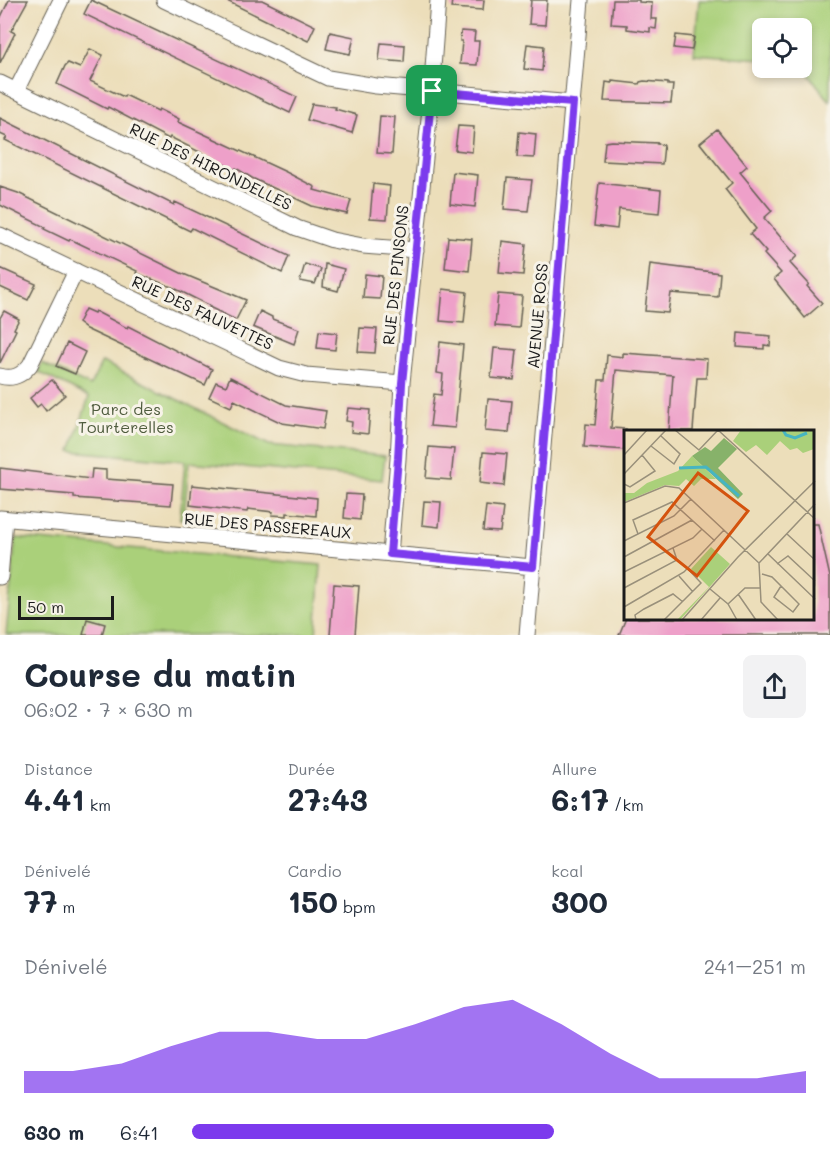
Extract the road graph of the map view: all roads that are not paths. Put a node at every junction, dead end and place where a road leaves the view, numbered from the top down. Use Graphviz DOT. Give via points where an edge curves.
graph roads {
  1 [pos="61,0"];
  2 [pos="164,0"];
  3 [pos="438,0"];
  4 [pos="581,0"];
  5 [pos="0,83"];
  6 [pos="16,91"];
  7 [pos="432,91"];
  8 [pos="573,103"];
  9 [pos="0,235"];
  10 [pos="416,250"];
  11 [pos="76,271"];
  12 [pos="0,376"];
  13 [pos="402,383"];
  14 [pos="3,518"];
  15 [pos="390,554"];
  16 [pos="533,567"];
  17 [pos="0,577"];
  18 [pos="527,635"];
  1 -- 6 [label="street"];
  2 -- 7 [label="street" via="328,78"];
  3 -- 7 [label="street, RUE DES PINSONS"];
  4 -- 8 [label="street, AVENUE ROSS"];
  5 -- 6 [label="street, RUE DES HIRONDELLES"];
  6 -- 10 [label="street, RUE DES HIRONDELLES" via="297,228 363,246"];
  7 -- 8 [label="street"];
  7 -- 10 [label="street, RUE DES PINSONS"];
  8 -- 16 [label="street, AVENUE ROSS"];
  9 -- 11 [label="street, RUE DES FAUVETTES"];
  10 -- 13 [label="street, RUE DES PINSONS"];
  11 -- 12 [label="street" via="30,365 11,378"];
  11 -- 13 [label="street, RUE DES FAUVETTES" via="279,368 306,375"];
  13 -- 15 [label="street, RUE DES PINSONS"];
  14 -- 15 [label="street, RUE DES PASSEREAUX"];
  14 -- 17 [label="street"];
  15 -- 16 [label="street, RUE DES PASSEREAUX"];
  16 -- 18 [label="street, AVENUE ROSS"];
}
